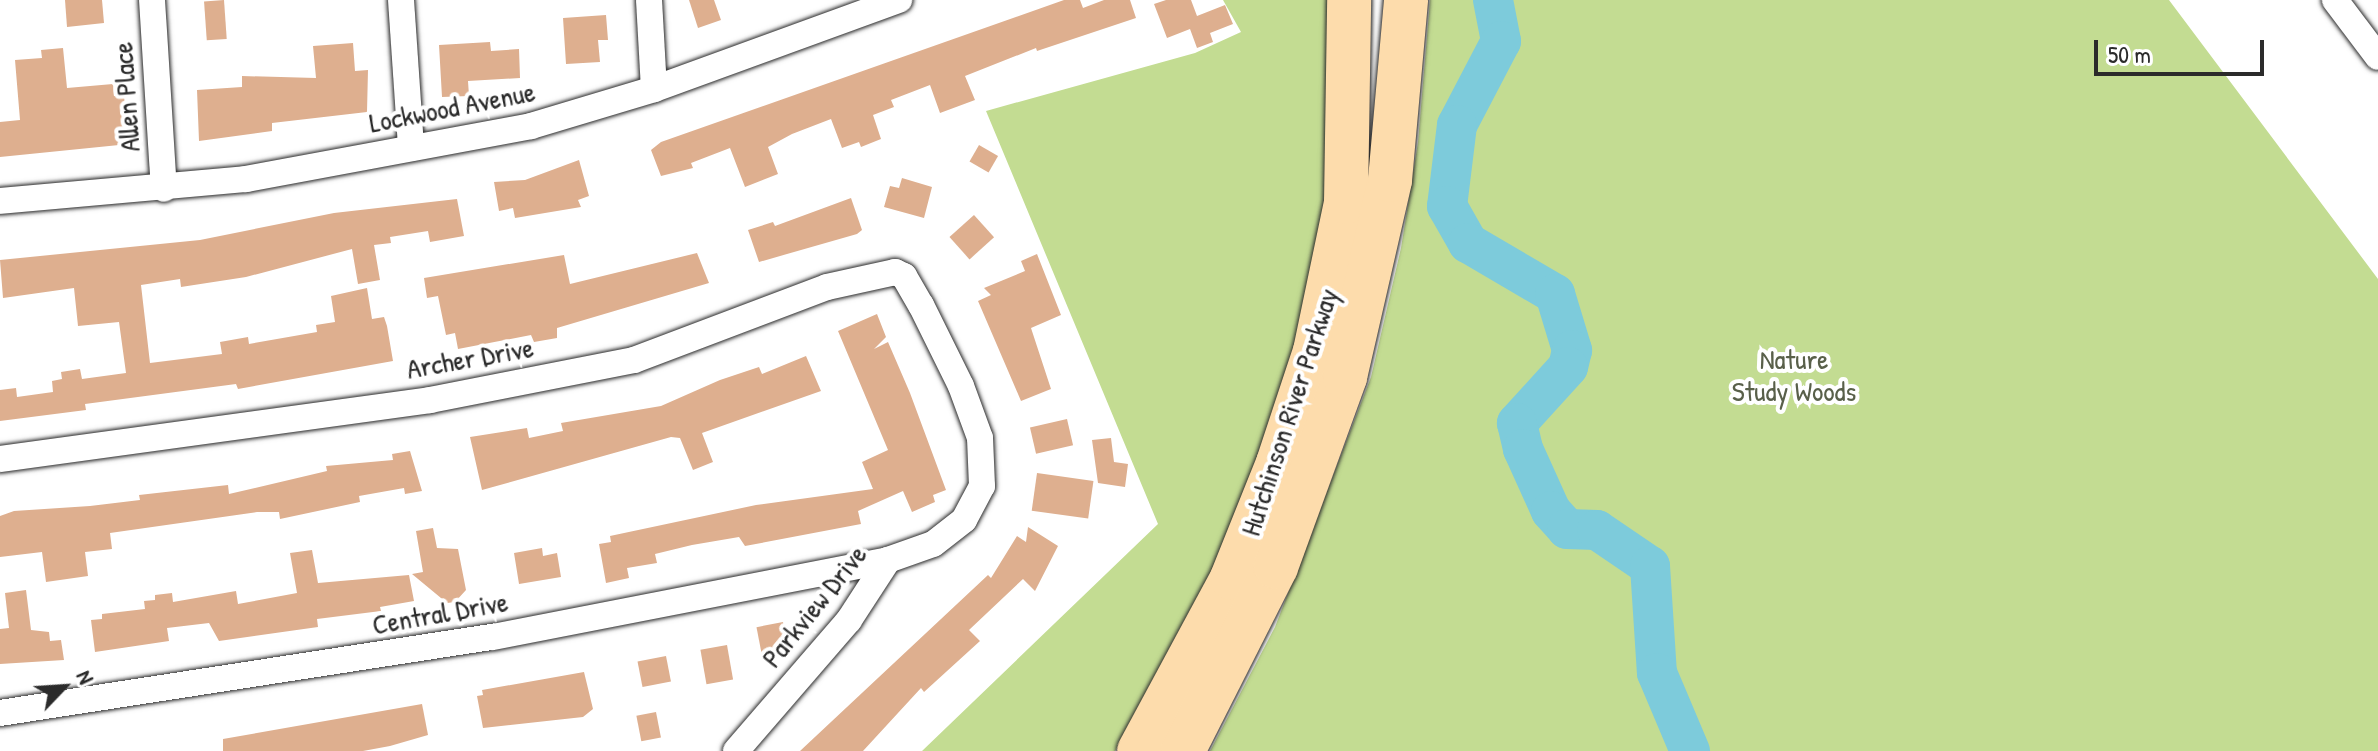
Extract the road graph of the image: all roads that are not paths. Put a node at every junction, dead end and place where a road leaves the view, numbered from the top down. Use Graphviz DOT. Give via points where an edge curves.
graph roads {
  1 [pos="152,0"];
  2 [pos="401,0"];
  3 [pos="649,0"];
  4 [pos="899,0"];
  5 [pos="1349,0"];
  6 [pos="1406,0"];
  7 [pos="2335,0"];
  8 [pos="2378,57"];
  9 [pos="654,89"];
  10 [pos="411,148"];
  11 [pos="164,189"];
  12 [pos="0,201"];
  13 [pos="921,305"];
  14 [pos="0,459"];
  15 [pos="888,560"];
  16 [pos="0,713"];
  17 [pos="736,751"];
  18 [pos="1139,751"];
  19 [pos="1183,751"];
  1 -- 11 [label="street, Allen Place"];
  2 -- 10 [label="street"];
  3 -- 9 [label="street"];
  4 -- 9 [label="street, Lockwood Avenue"];
  5 -- 18 [label="highway, Hutchinson River Parkway" via="1346,202 1315,351 1232,578"];
  6 -- 19 [label="highway, Hutchinson River Parkway" via="1390,180 1345,377 1276,567"];
  7 -- 8 [label="street"];
  9 -- 10 [label="street, Lockwood Avenue" via="531,126"];
  10 -- 11 [label="street, Lockwood Avenue"];
  11 -- 12 [label="street, Lockwood Avenue"];
  13 -- 14 [label="street, Archer Drive" via="904,276 879,273 634,360 430,400"];
  13 -- 15 [label="street, Parkview Drive" via="980,438 982,486 964,520 933,544"];
  15 -- 16 [label="street, Central Drive" via="461,642"];
  15 -- 17 [label="street, Parkview Drive" via="849,620"];
}
